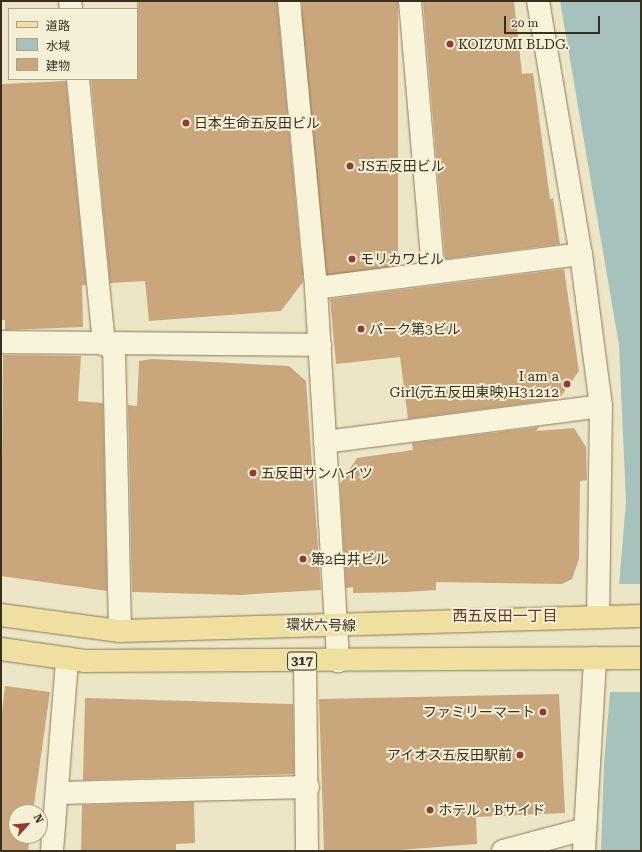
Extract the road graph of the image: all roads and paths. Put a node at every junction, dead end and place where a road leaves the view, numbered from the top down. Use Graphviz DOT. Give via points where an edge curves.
graph roads {
  1 [pos="290,1"];
  2 [pos="410,1"];
  3 [pos="538,1"];
  4 [pos="78,80"];
  5 [pos="581,254"];
  6 [pos="433,270"];
  7 [pos="316,288"];
  8 [pos="1,342"];
  9 [pos="109,345"];
  10 [pos="320,345"];
  11 [pos="601,406"];
  12 [pos="325,442"];
  13 [pos="1,615"];
  14 [pos="603,616"];
  15 [pos="641,616"];
  16 [pos="336,624"];
  17 [pos="120,631"];
  18 [pos="1,649"];
  19 [pos="599,658"];
  20 [pos="641,658"];
  21 [pos="67,659"];
  22 [pos="305,661"];
  23 [pos="338,661"];
  24 [pos="308,787"];
  25 [pos="59,793"];
  26 [pos="585,829"];
  27 [pos="52,851"];
  28 [pos="307,851"];
  29 [pos="503,851"];
  30 [pos="584,851"];
  1 -- 7 [label="street"];
  2 -- 6 [label="street"];
  3 -- 5 [label="street"];
  4 -- 9 [label="street"];
  5 -- 6 [label="street"];
  5 -- 11 [label="street"];
  6 -- 7 [label="street"];
  7 -- 10 [label="street"];
  8 -- 9 [label="street"];
  9 -- 10 [label="street"];
  9 -- 17 [label="street"];
  10 -- 12 [label="street"];
  11 -- 12 [label="street"];
  11 -- 14 [label="street"];
  12 -- 16 [label="street"];
  13 -- 17 [label="main road, 環状六号線"];
  14 -- 15 [label="main road, 環状六号線"];
  14 -- 16 [label="main road, 環状六号線"];
  16 -- 17 [label="main road, 環状六号線"];
  16 -- 23 [label="street"];
  18 -- 21 [label="main road, 317"];
  19 -- 20 [label="main road, 317"];
  19 -- 23 [label="main road, 317"];
  19 -- 26 [label="street"];
  21 -- 22 [label="main road, 317"];
  21 -- 25 [label="street"];
  22 -- 23 [label="main road, 317"];
  22 -- 24 [label="street"];
  24 -- 25 [label="street"];
  24 -- 28 [label="street"];
  25 -- 27 [label="street"];
  26 -- 29 [label="street"];
  26 -- 30 [label="street"];
}
